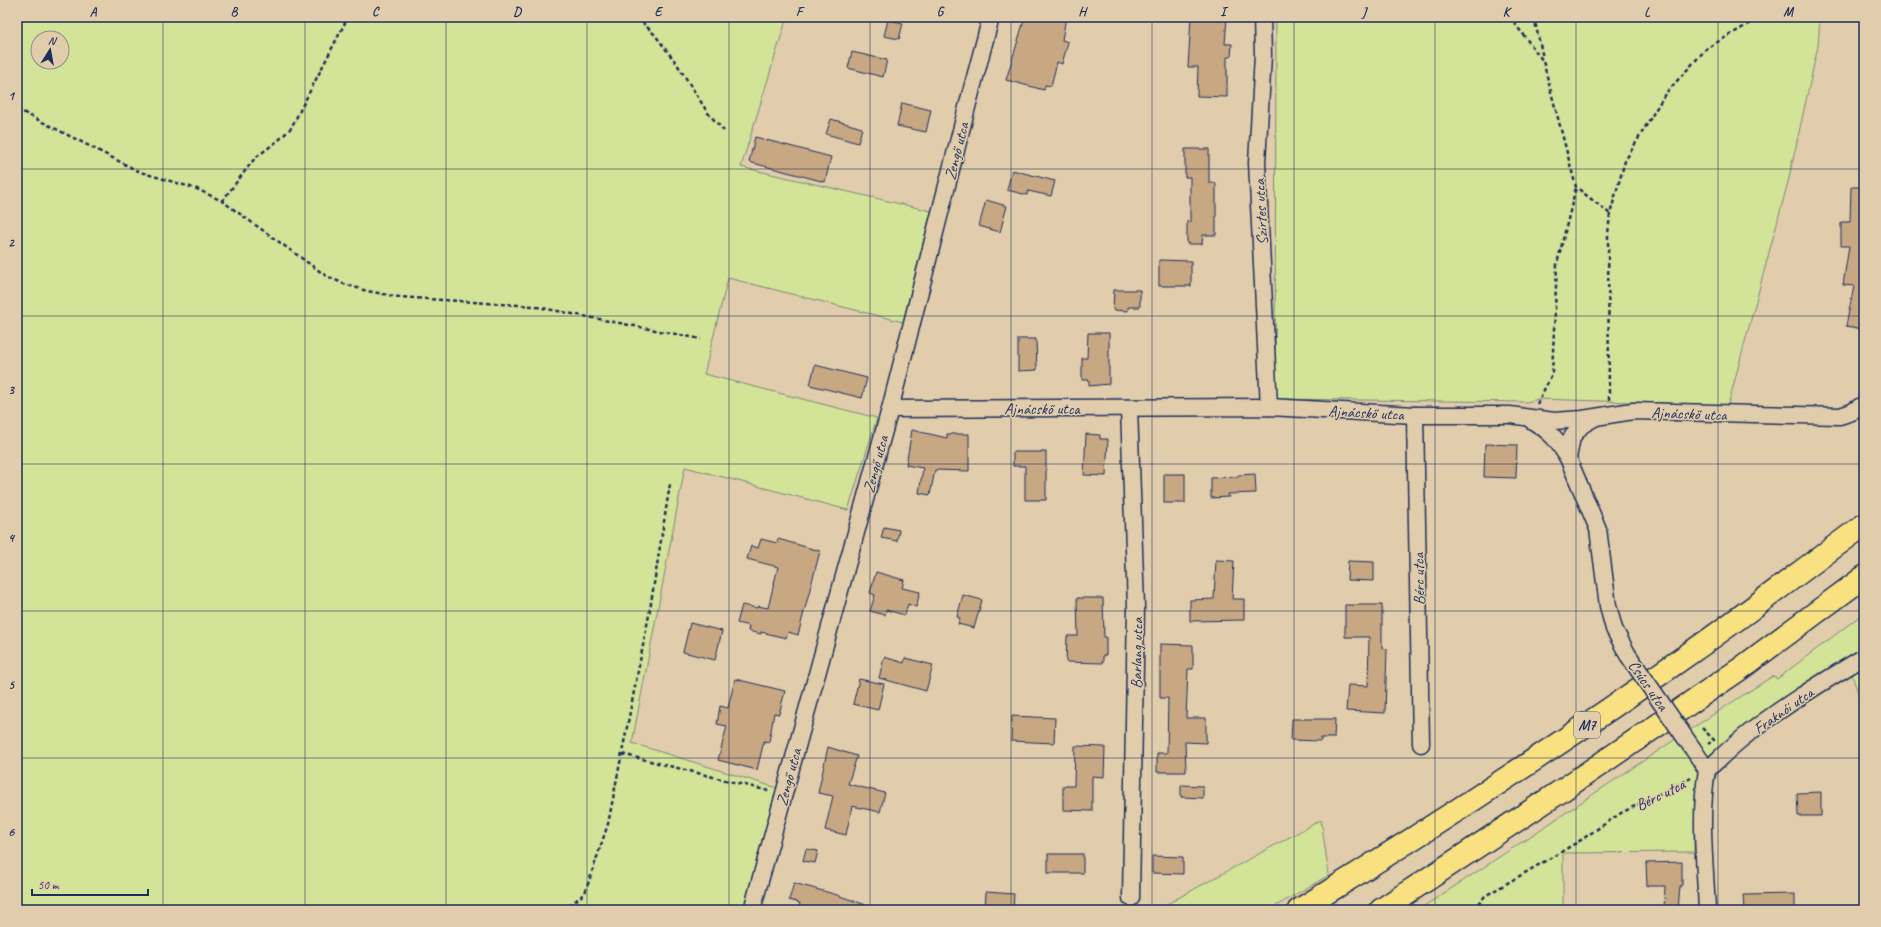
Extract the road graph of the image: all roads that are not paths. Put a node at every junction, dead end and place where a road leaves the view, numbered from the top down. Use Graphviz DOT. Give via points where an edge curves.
graph roads {
  1 [pos="991,17"];
  2 [pos="1262,17"];
  3 [pos="1864,404"];
  4 [pos="1269,407"];
  5 [pos="1129,408"];
  6 [pos="890,409"];
  7 [pos="1415,415"];
  8 [pos="1602,416"];
  9 [pos="1530,419"];
  10 [pos="1568,458"];
  11 [pos="1864,524"];
  12 [pos="1864,576"];
  13 [pos="1864,657"];
  14 [pos="1421,744"];
  15 [pos="1707,770"];
  16 [pos="1131,898"];
  17 [pos="752,910"];
  18 [pos="1300,910"];
  19 [pos="1381,910"];
  20 [pos="1707,910"];
  1 -- 6 [label="street, Zengő utca"];
  2 -- 4 [label="street, Szirtes utca" via="1263,55 1257,163"];
  3 -- 8 [label="street, Ajnácskő utca" via="1840,416 1648,411"];
  4 -- 5 [label="street, Ajnácskő utca"];
  4 -- 7 [label="street, Ajnácskő utca"];
  5 -- 6 [label="street, Ajnácskő utca"];
  5 -- 16 [label="street, Barlang utca" via="1136,606"];
  6 -- 17 [label="street, Zengő utca"];
  7 -- 9 [label="street, Ajnácskő utca" via="1510,416"];
  7 -- 14 [label="street, Bérc utca"];
  8 -- 9 [label="street, Ajnácskő utca" via="1554,421"];
  8 -- 10 [label="street" via="1582,425 1572,437"];
  9 -- 10 [label="street, Csúcs utca" via="1548,430"];
  10 -- 15 [label="street, Csúcs utca, bridge" via="1598,529 1608,606 1614,630 1628,655 1699,748"];
  11 -- 18 [label="highway, M7" via="1691,653 1552,749"];
  12 -- 19 [label="highway, M7" via="1734,674"];
  13 -- 15 [label="street, Fraknói utca" via="1773,716 1739,741"];
  15 -- 20 [label="street" via="1702,815"];
}
